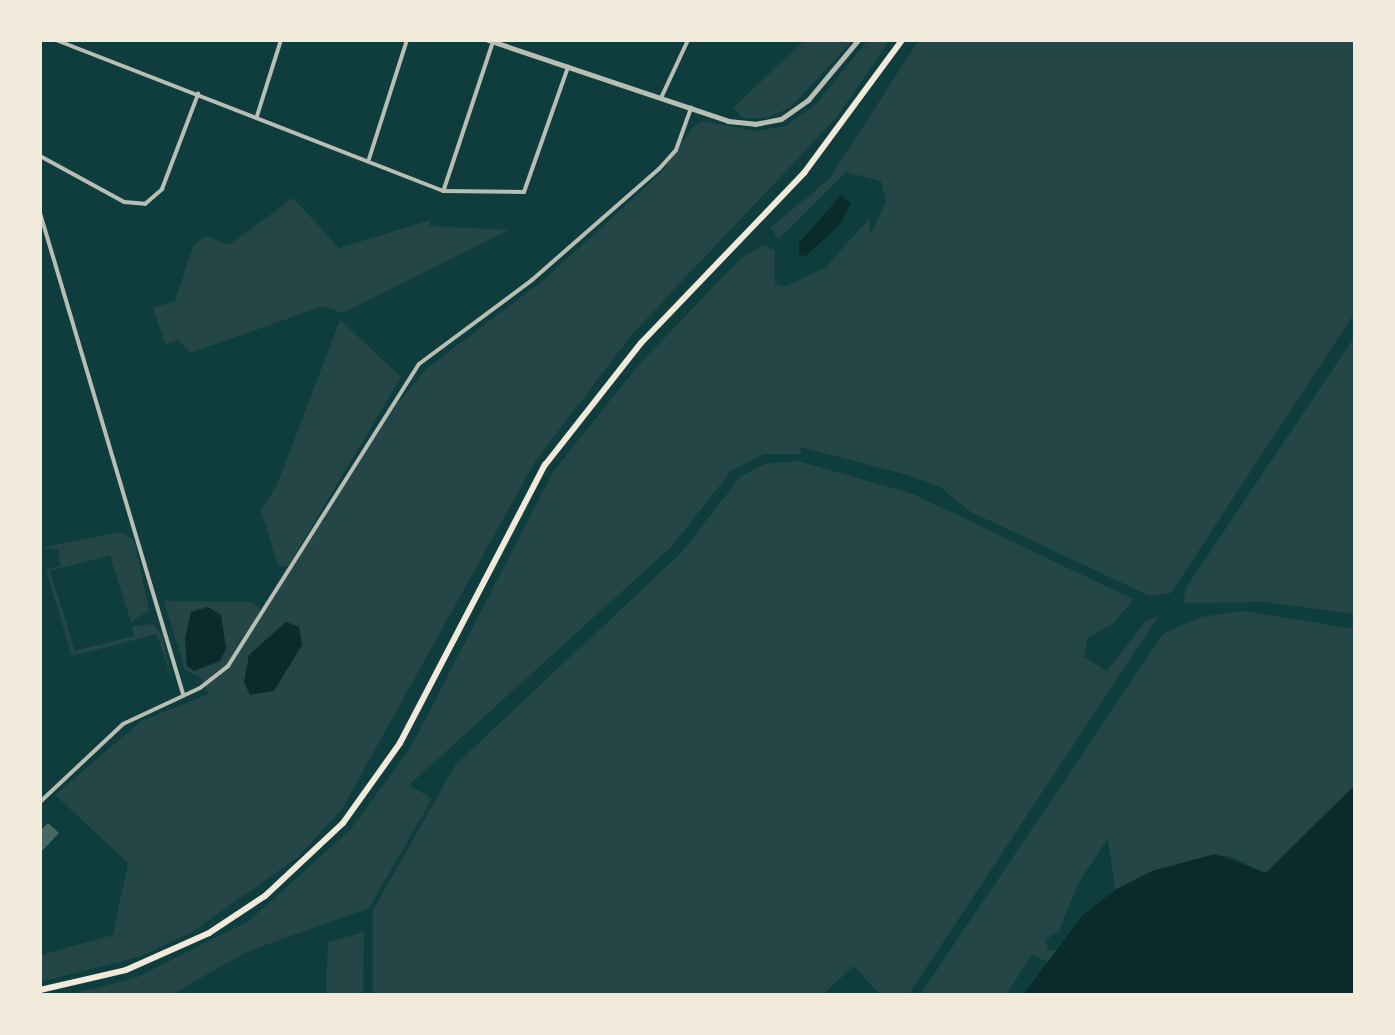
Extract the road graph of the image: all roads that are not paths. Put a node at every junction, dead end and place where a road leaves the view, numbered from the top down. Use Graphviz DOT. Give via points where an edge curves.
graph roads {
  1 [pos="56,40"];
  2 [pos="281,40"];
  3 [pos="407,40"];
  4 [pos="688,40"];
  5 [pos="858,40"];
  6 [pos="902,40"];
  7 [pos="491,41"];
  8 [pos="568,67"];
  9 [pos="198,94"];
  10 [pos="661,98"];
  11 [pos="691,108"];
  12 [pos="257,116"];
  13 [pos="40,156"];
  14 [pos="369,160"];
  15 [pos="443,191"];
  16 [pos="40,212"];
  17 [pos="183,694"];
  18 [pos="40,802"];
  19 [pos="40,990"];
  1 -- 9 [label="street"];
  2 -- 12 [label="street"];
  3 -- 14 [label="street"];
  4 -- 10 [label="street"];
  5 -- 11 [label="street" via="792,113 766,123 728,121"];
  6 -- 19 [label="highway" via="838,133 641,344 545,465 415,716 343,824 265,896 209,932 126,970"];
  7 -- 8 [label="street"];
  7 -- 15 [label="street"];
  8 -- 10 [label="street"];
  8 -- 15 [label="street" via="524,192"];
  9 -- 12 [label="street"];
  9 -- 13 [label="street" via="152,200 124,202"];
  10 -- 11 [label="street"];
  11 -- 17 [label="street" via="676,150 659,169 532,280 419,364 228,666"];
  12 -- 14 [label="street"];
  14 -- 15 [label="street"];
  16 -- 17 [label="street"];
  17 -- 18 [label="street" via="123,724"];
}
